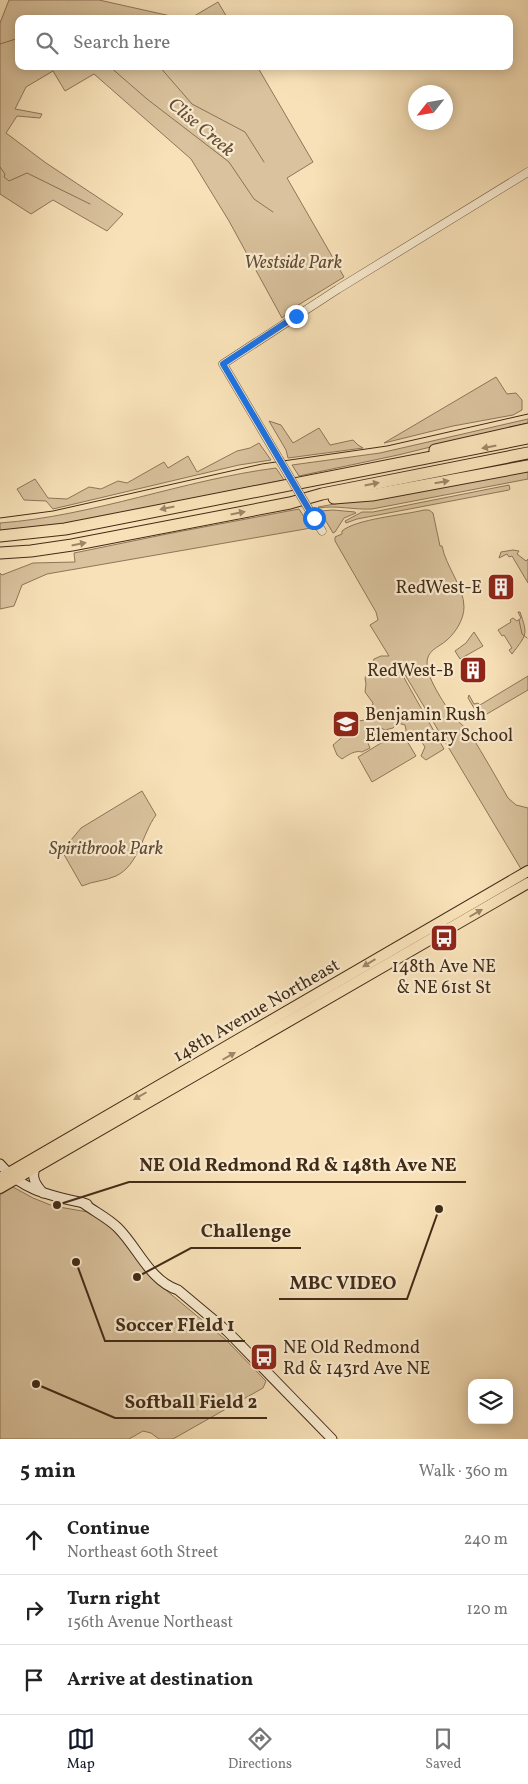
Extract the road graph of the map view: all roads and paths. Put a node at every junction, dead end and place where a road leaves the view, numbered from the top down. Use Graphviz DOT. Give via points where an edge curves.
graph roads {
  1 [pos="528,172"];
  2 [pos="528,429"];
  3 [pos="528,438"];
  4 [pos="528,453"];
  5 [pos="528,466"];
  6 [pos="305,481"];
  7 [pos="290,503"];
  8 [pos="322,531"];
  9 [pos="0,536"];
  10 [pos="0,553"];
  11 [pos="528,871"];
  12 [pos="528,883"];
  13 [pos="0,1164"];
  14 [pos="35,1168"];
  15 [pos="8,1177"];
  16 [pos="0,1188"];
  17 [pos="43,1193"];
  18 [pos="332,1439"];
  1 -- 8 [label="street, bridge" via="223,364"];
  2 -- 6 [label="highway"];
  3 -- 6 [label="highway, one-way"];
  7 -- 4 [label="highway, one-way"];
  7 -- 5 [label="highway, one-way" via="372,495"];
  6 -- 9 [label="highway, one-way" via="65,529"];
  10 -- 7 [label="highway, one-way" via="72,545"];
  11 -- 15 [label="main road, 148th Avenue Northeast, one-way"];
  14 -- 12 [label="main road, 148th Avenue Northeast, one-way"];
  13 -- 15 [label="main road"];
  14 -- 15 [label="main road, 148th Avenue Northeast"];
  14 -- 17 [label="main road" via="34,1178"];
  15 -- 16 [label="main road, 148th Avenue Northeast"];
  15 -- 17 [label="main road"];
  17 -- 18 [label="main road" via="97,1207 122,1225 151,1263 227,1331"];
}
